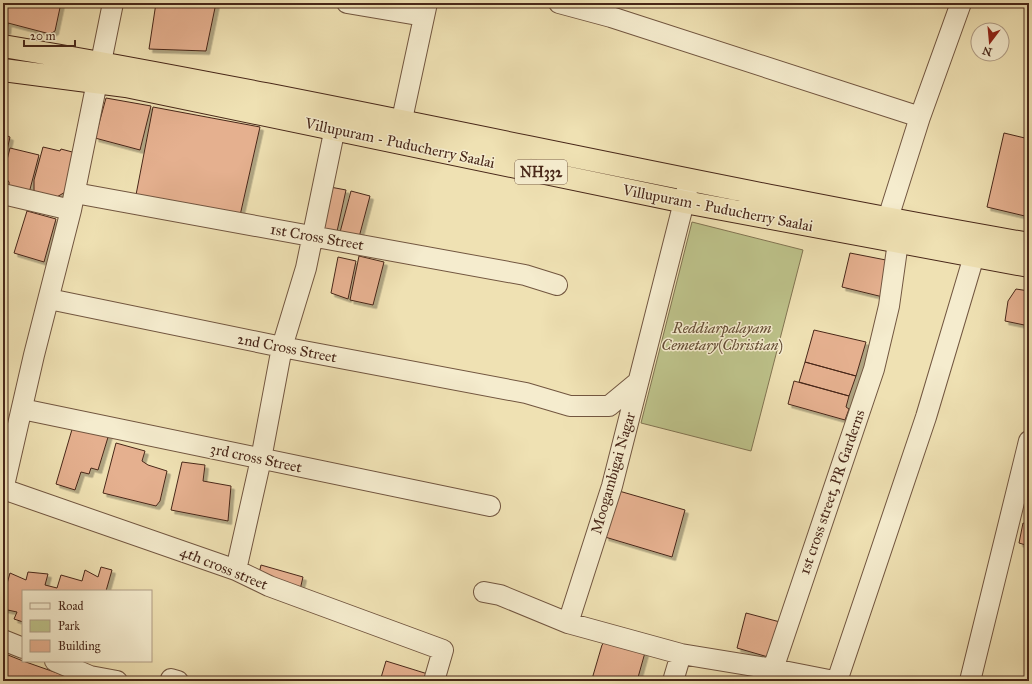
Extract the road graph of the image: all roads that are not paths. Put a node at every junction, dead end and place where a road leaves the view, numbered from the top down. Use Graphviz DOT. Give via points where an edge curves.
graph roads {
  1 [pos="113,3"];
  2 [pos="347,3"];
  3 [pos="559,3"];
  4 [pos="961,3"];
  5 [pos="425,10"];
  6 [pos="3,46"];
  7 [pos="3,70"];
  8 [pos="99,73"];
  9 [pos="920,117"];
  10 [pos="336,119"];
  11 [pos="400,132"];
  12 [pos="471,147"];
  13 [pos="690,180"];
  14 [pos="3,194"];
  15 [pos="73,202"];
  16 [pos="685,202"];
  17 [pos="892,231"];
  18 [pos="312,236"];
  19 [pos="1029,244"];
  20 [pos="974,256"];
  21 [pos="1029,266"];
  22 [pos="557,285"];
  23 [pos="49,299"];
  24 [pos="282,347"];
  25 [pos="638,382"];
  26 [pos="22,409"];
  27 [pos="1029,441"];
  28 [pos="261,459"];
  29 [pos="3,490"];
  30 [pos="490,506"];
  31 [pos="236,570"];
  32 [pos="484,592"];
  33 [pos="568,623"];
  34 [pos="3,640"];
  35 [pos="22,648"];
  36 [pos="681,654"];
  37 [pos="57,662"];
  38 [pos="774,669"];
  39 [pos="117,681"];
  40 [pos="171,681"];
  41 [pos="178,681"];
  42 [pos="434,681"];
  43 [pos="673,681"];
  44 [pos="836,681"];
  45 [pos="970,681"];
  1 -- 8 [label="street"];
  2 -- 5 [label="street"];
  3 -- 9 [label="street" via="611,17"];
  4 -- 9 [label="street, 1st cross street, PR Garderns"];
  5 -- 11 [label="street"];
  6 -- 8 [label="highway, Villupuram - Puducherry Saalai / NH332" via="75,58"];
  7 -- 8 [label="highway, Villupuram - Puducherry Saalai / NH332" via="54,77"];
  8 -- 10 [label="highway, Villupuram - Puducherry Saalai / NH332" via="126,86"];
  8 -- 15 [label="street"];
  9 -- 17 [label="street, 1st cross street, PR Garderns"];
  10 -- 11 [label="highway, Villupuram - Puducherry Saalai / NH332"];
  10 -- 18 [label="street"];
  11 -- 12 [label="highway, Villupuram - Puducherry Saalai / NH332"];
  12 -- 13 [label="highway, Villupuram - Puducherry Saalai / NH332"];
  12 -- 16 [label="highway, Villupuram - Puducherry Saalai / NH332"];
  13 -- 16 [label="street, Moogambigai Nagar"];
  13 -- 17 [label="highway, Villupuram - Puducherry Saalai / NH332"];
  14 -- 15 [label="street, 1st Cross Street"];
  15 -- 18 [label="street, 1st Cross Street"];
  15 -- 23 [label="street"];
  16 -- 17 [label="highway, Villupuram - Puducherry Saalai / NH332"];
  16 -- 25 [label="street, Moogambigai Nagar"];
  17 -- 19 [label="highway, Villupuram - Puducherry Saalai / NH332"];
  17 -- 20 [label="highway, Villupuram - Puducherry Saalai / NH332"];
  17 -- 38 [label="street, 1st cross street, PR Garderns" via="889,306 874,369"];
  18 -- 22 [label="street, 1st Cross Street" via="525,275"];
  18 -- 24 [label="street" via="306,268"];
  20 -- 21 [label="highway, Villupuram - Puducherry Saalai / NH332"];
  20 -- 44 [label="street" via="926,417"];
  23 -- 24 [label="street, 2nd Cross Street"];
  23 -- 26 [label="street"];
  24 -- 25 [label="street, 2nd Cross Street" via="526,393 570,406 609,406"];
  24 -- 28 [label="street"];
  25 -- 33 [label="street, Moogambigai Nagar" via="612,486"];
  26 -- 28 [label="street, 3rd cross Street"];
  26 -- 29 [label="street"];
  27 -- 45 [label="street"];
  28 -- 30 [label="street, 3rd cross Street"];
  28 -- 31 [label="street"];
  29 -- 31 [label="street, 4th cross street"];
  31 -- 42 [label="street, 4th cross street" via="269,586 443,650"];
  32 -- 33 [label="street" via="500,595"];
  33 -- 36 [label="street"];
  34 -- 35 [label="street"];
  36 -- 38 [label="street"];
  36 -- 43 [label="street"];
  37 -- 39 [label="street" via="90,676"];
  38 -- 44 [label="street"];
  40 -- 41 [label="street"];
}
